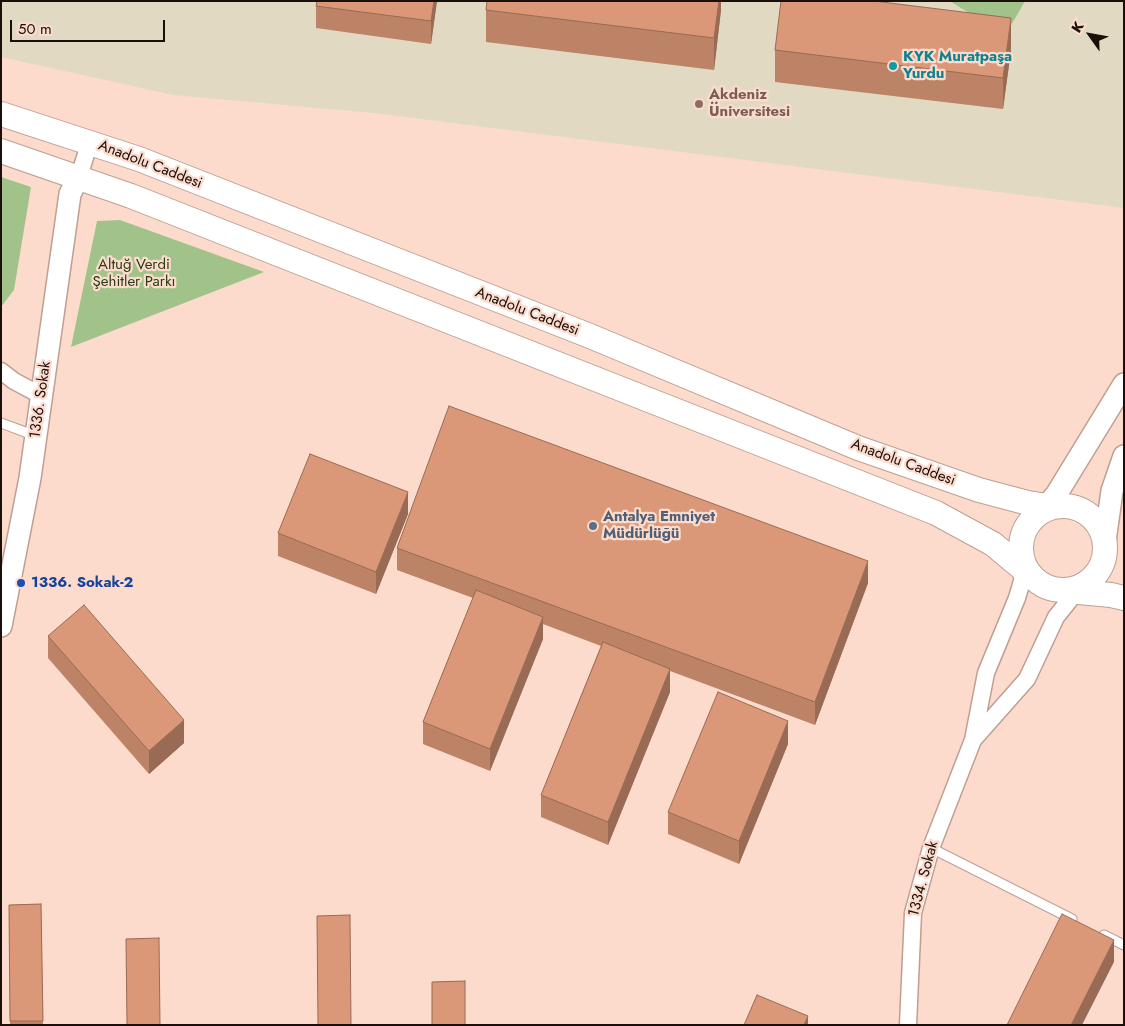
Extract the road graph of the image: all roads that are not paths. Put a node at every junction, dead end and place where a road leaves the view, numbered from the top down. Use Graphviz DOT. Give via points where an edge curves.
graph roads {
  1 [pos="1,114"];
  2 [pos="90,142"];
  3 [pos="1,151"];
  4 [pos="79,176"];
  5 [pos="1,371"];
  6 [pos="1124,384"];
  7 [pos="42,396"];
  8 [pos="1,423"];
  9 [pos="36,436"];
  10 [pos="1124,456"];
  11 [pos="1047,508"];
  12 [pos="1109,535"];
  13 [pos="1025,568"];
  14 [pos="1074,590"];
  15 [pos="1124,598"];
  16 [pos="1,626"];
  17 [pos="973,740"];
  18 [pos="931,848"];
  19 [pos="1080,923"];
  20 [pos="1097,932"];
  21 [pos="1124,945"];
  22 [pos="908,1025"];
  1 -- 2 [label="main road, Anadolu Caddesi"];
  2 -- 4 [label="street"];
  2 -- 11 [label="main road, Anadolu Caddesi" via="590,336 858,448 979,490"];
  3 -- 4 [label="main road"];
  4 -- 7 [label="street, 1336. Sokak" via="70,194"];
  4 -- 13 [label="main road" via="936,513 993,544"];
  5 -- 7 [label="street" via="14,382"];
  6 -- 11 [label="street"];
  7 -- 9 [label="street, 1336. Sokak"];
  8 -- 9 [label="lane"];
  9 -- 16 [label="street, 1336. Sokak"];
  10 -- 12 [label="street" via="1112,491"];
  11 -- 12 [label="main road" via="1068,506 1081,510"];
  11 -- 13 [label="main road" via="1031,522 1024,534 1021,548"];
  12 -- 14 [label="main road" via="1100,568 1092,580"];
  13 -- 14 [label="main road" via="1046,586"];
  13 -- 17 [label="street, 1334. Sokak" via="1017,598 986,673"];
  14 -- 15 [label="main road"];
  14 -- 17 [label="street, 1334. Sokak" via="1056,616 1027,679"];
  17 -- 18 [label="street, 1334. Sokak"];
  18 -- 19 [label="lane"];
  18 -- 22 [label="street, 1334. Sokak" via="913,913"];
  20 -- 21 [label="lane"];
}
